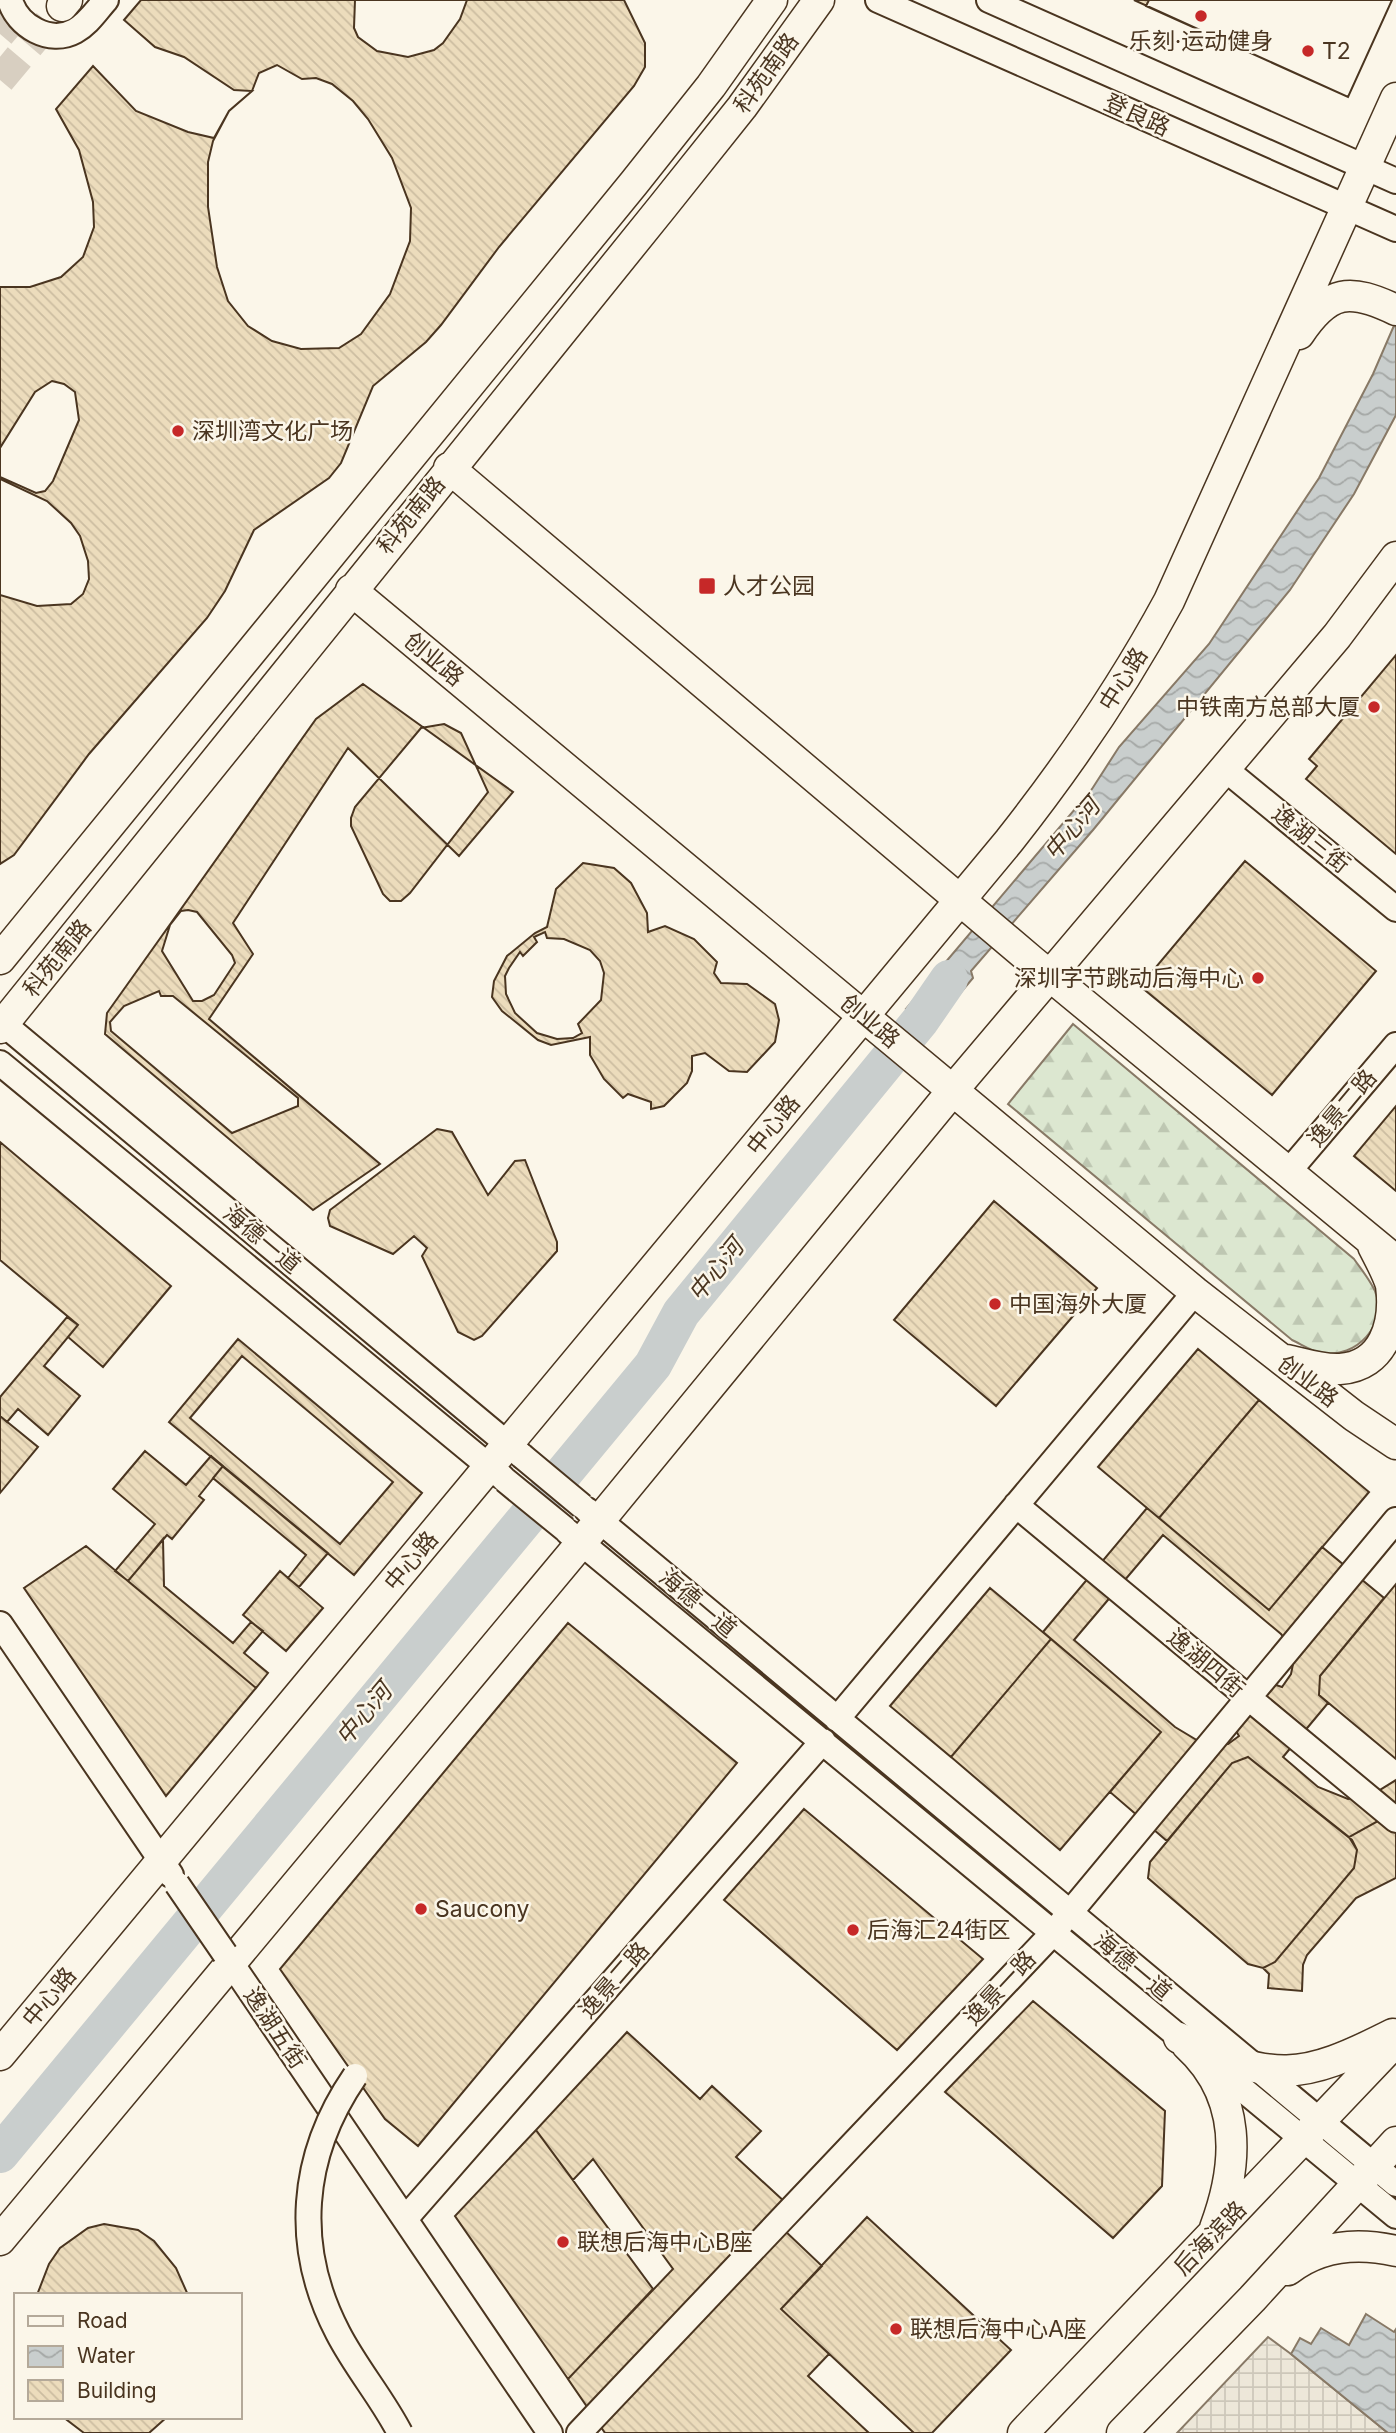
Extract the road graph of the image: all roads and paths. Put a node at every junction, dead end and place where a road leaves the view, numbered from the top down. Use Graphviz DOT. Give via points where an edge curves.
graph roads {
  1 [pos="10,0"];
  2 [pos="106,0"];
  3 [pos="772,0"];
  4 [pos="819,0"];
  5 [pos="878,0"];
  6 [pos="989,0"];
  7 [pos="1396,98"];
  8 [pos="1365,166"];
  9 [pos="1395,180"];
  10 [pos="1347,208"];
  11 [pos="1387,225"];
  12 [pos="1396,310"];
  13 [pos="1267,383"];
  14 [pos="449,468"];
  15 [pos="1396,557"];
  16 [pos="351,590"];
  17 [pos="1225,769"];
  18 [pos="964,904"];
  19 [pos="1396,909"];
  20 [pos="0,958"];
  21 [pos="1041,968"];
  22 [pos="869,1021"];
  23 [pos="1,1024"];
  24 [pos="1396,1045"];
  25 [pos="0,1063"];
  26 [pos="946,1084"];
  27 [pos="1289,1171"];
  28 [pos="1369,1237"];
  29 [pos="1396,1261"];
  30 [pos="1195,1292"];
  31 [pos="1276,1357"];
  32 [pos="1396,1444"];
  33 [pos="506,1462"];
  34 [pos="1016,1505"];
  35 [pos="1396,1521"];
  36 [pos="582,1525"];
  37 [pos="0,1624"];
  38 [pos="1248,1698"];
  39 [pos="837,1719"];
  40 [pos="823,1741"];
  41 [pos="1396,1820"];
  42 [pos="169,1873"];
  43 [pos="1070,1913"];
  44 [pos="1053,1933"];
  45 [pos="228,1959"];
  46 [pos="1396,2033"];
  47 [pos="1179,2038"];
  48 [pos="1396,2041"];
  49 [pos="0,2055"];
  50 [pos="1255,2067"];
  51 [pos="355,2076"];
  52 [pos="1312,2131"];
  53 [pos="1396,2142"];
  54 [pos="1375,2178"];
  55 [pos="1396,2216"];
  56 [pos="405,2219"];
  57 [pos="1212,2237"];
  58 [pos="0,2239"];
  59 [pos="1396,2251"];
  60 [pos="1252,2299"];
  61 [pos="400,2433"];
  62 [pos="550,2433"];
  63 [pos="579,2433"];
  64 [pos="1024,2433"];
  65 [pos="1122,2433"];
  1 -- 2 [label="street" via="22,22 56,36 78,30"];
  3 -- 20 [label="main road, 科苑南路" via="634,183"];
  4 -- 14 [label="main road, 科苑南路" via="734,117"];
  5 -- 10 [label="street, 登良路"];
  6 -- 8 [label="street, 登良路"];
  7 -- 8 [label="main road, 中心路"];
  8 -- 9 [label="street, 登良路"];
  8 -- 10 [label="main road, 中心路"];
  10 -- 11 [label="street, 登良路"];
  10 -- 13 [label="main road, 中心路"];
  12 -- 13 [label="main road" via="1356,294 1333,300 1306,323"];
  13 -- 18 [label="main road, 中心路" via="1169,601 1134,663"];
  14 -- 16 [label="main road, 科苑南路"];
  14 -- 18 [label="main road"];
  15 -- 17 [label="main road" via="1338,636"];
  16 -- 22 [label="main road, 创业路"];
  16 -- 23 [label="main road, 科苑南路"];
  17 -- 19 [label="street, 逸湖三街"];
  17 -- 21 [label="main road"];
  18 -- 21 [label="main road"];
  18 -- 22 [label="main road, 中心路"];
  21 -- 26 [label="main road"];
  21 -- 27 [label="main road"];
  22 -- 26 [label="main road, 创业路"];
  22 -- 33 [label="main road, 中心路"];
  23 -- 33 [label="street, 海德一道"];
  24 -- 27 [label="street, 逸景二路"];
  25 -- 33 [label="street, 海德一道"];
  26 -- 30 [label="main road, 创业路"];
  26 -- 36 [label="main road"];
  27 -- 28 [label="main road"];
  28 -- 29 [label="main road"];
  28 -- 31 [label="main road" via="1391,1285 1395,1307 1394,1326 1386,1344 1366,1362 1339,1369"];
  30 -- 31 [label="main road, 创业路"];
  30 -- 34 [label="street"];
  31 -- 32 [label="main road, 创业路"];
  33 -- 36 [label="street, 海德一道, bridge"];
  33 -- 42 [label="main road, 中心路"];
  34 -- 38 [label="street, 逸湖四街"];
  34 -- 39 [label="street"];
  35 -- 38 [label="street, 逸景一路"];
  36 -- 39 [label="street, 海德一道"];
  36 -- 40 [label="street, 海德一道"];
  36 -- 45 [label="main road"];
  37 -- 42 [label="street, 逸湖五街"];
  38 -- 41 [label="street, 逸湖四街"];
  38 -- 43 [label="street, 逸景一路"];
  39 -- 43 [label="street, 海德一道"];
  40 -- 44 [label="street, 海德一道"];
  40 -- 56 [label="street, 逸景二路"];
  42 -- 45 [label="street, 逸湖五街, bridge"];
  42 -- 49 [label="main road, 中心路"];
  43 -- 44 [label="street, 逸景一路"];
  43 -- 50 [label="street, 海德一道"];
  44 -- 47 [label="street, 海德一道"];
  44 -- 63 [label="street, 逸景一路"];
  45 -- 56 [label="street, 逸湖五街"];
  45 -- 58 [label="main road"];
  46 -- 50 [label="main road" via="1313,2069 1286,2072"];
  47 -- 50 [label="main road"];
  47 -- 52 [label="street, 海德一道"];
  47 -- 57 [label="main road" via="1207,2063 1234,2144 1232,2169"];
  48 -- 52 [label="main road, 后海滨路"];
  50 -- 52 [label="street, 海德一道"];
  51 -- 61 [label="street, bridge" via="329,2119 313,2165 306,2220 316,2282 337,2332"];
  52 -- 54 [label="street, 海德一道"];
  52 -- 57 [label="main road, 后海滨路"];
  53 -- 54 [label="main road"];
  54 -- 55 [label="street, 海德一道"];
  54 -- 60 [label="main road"];
  56 -- 62 [label="street, 逸湖五街"];
  57 -- 64 [label="main road, 后海滨路"];
  59 -- 60 [label="main road" via="1355,2245 1306,2256"];
  60 -- 65 [label="main road"];
}
